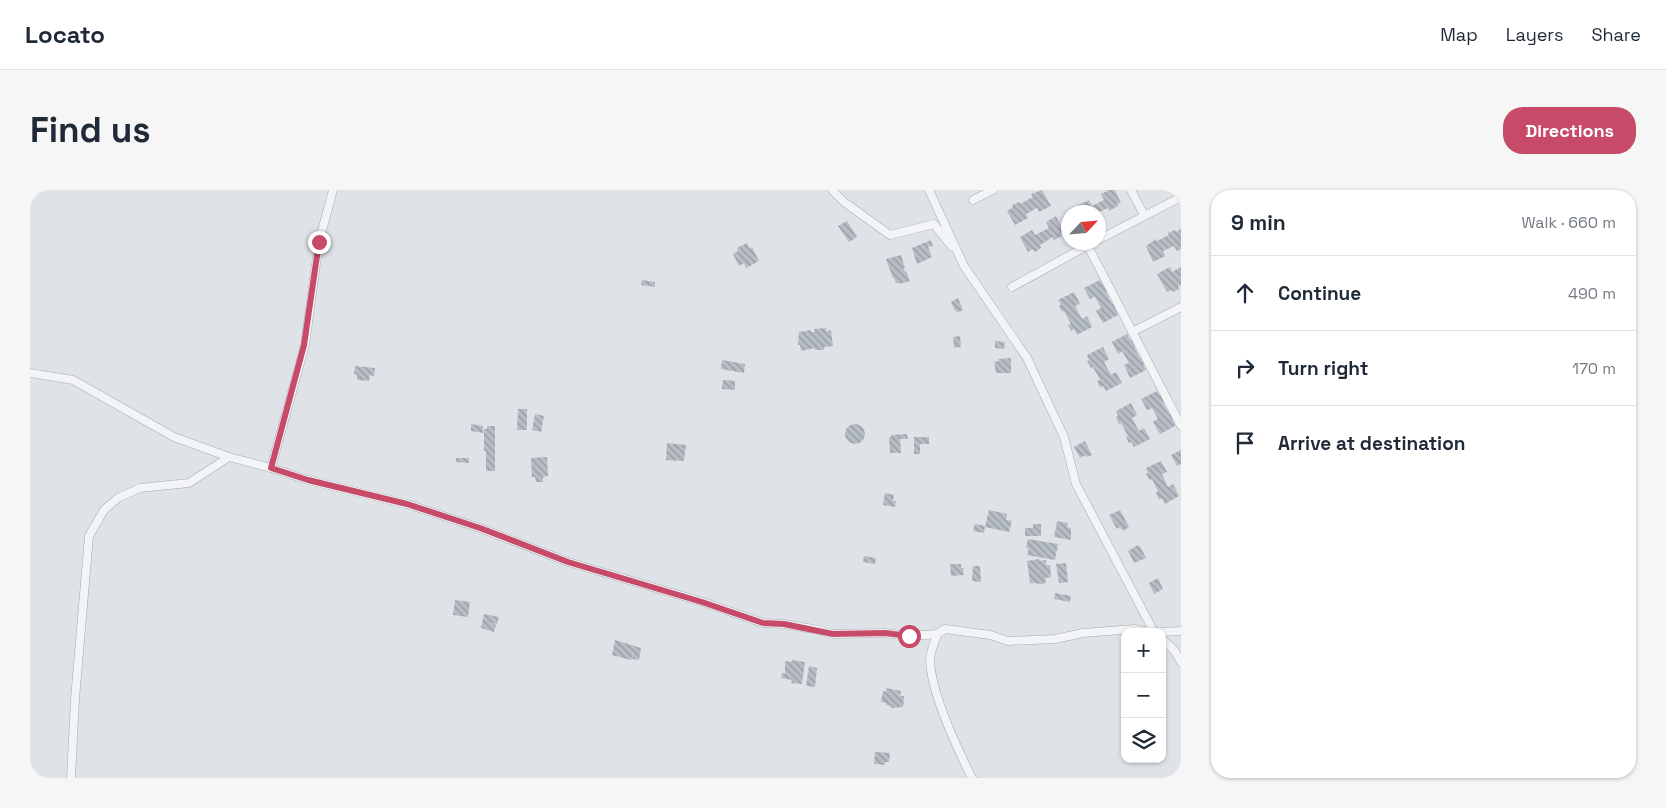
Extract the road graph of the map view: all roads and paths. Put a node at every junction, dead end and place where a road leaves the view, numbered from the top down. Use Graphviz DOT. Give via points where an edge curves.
graph roads {
  1 [pos="333,190"];
  2 [pos="832,190"];
  3 [pos="929,190"];
  4 [pos="993,190"];
  5 [pos="1131,190"];
  6 [pos="1181,196"];
  7 [pos="974,200"];
  8 [pos="1144,215"];
  9 [pos="1106,236"];
  10 [pos="1080,250"];
  11 [pos="1094,250"];
  12 [pos="964,266"];
  13 [pos="1012,287"];
  14 [pos="1181,307"];
  15 [pos="1132,332"];
  16 [pos="30,373"];
  17 [pos="1181,426"];
  18 [pos="228,457"];
  19 [pos="271,468"];
  20 [pos="1152,628"];
  21 [pos="1121,630"];
  22 [pos="1181,631"];
  23 [pos="1166,632"];
  24 [pos="937,634"];
  25 [pos="1166,643"];
  26 [pos="1181,662"];
  27 [pos="71,778"];
  28 [pos="972,778"];
  1 -- 19 [label="street" via="319,242 304,345"];
  2 -- 12 [label="street" via="890,235 934,224"];
  3 -- 12 [label="street"];
  4 -- 7 [label="street"];
  5 -- 8 [label="street"];
  6 -- 8 [label="street"];
  8 -- 9 [label="street"];
  10 -- 13 [label="street"];
  11 -- 15 [label="street"];
  12 -- 20 [label="street" via="1027,358 1064,437 1076,484"];
  14 -- 15 [label="street"];
  15 -- 17 [label="street"];
  16 -- 18 [label="street" via="73,380 168,434"];
  18 -- 19 [label="street"];
  18 -- 27 [label="street" via="189,483 140,488 118,498 104,510 89,536"];
  19 -- 24 [label="street" via="407,504 568,562 763,623 833,634"];
  21 -- 24 [label="street" via="1055,639 1008,641 990,635 945,629"];
  22 -- 23 [label="street"];
  24 -- 28 [label="street" via="930,659 932,681"];
  25 -- 26 [label="street"];
}
